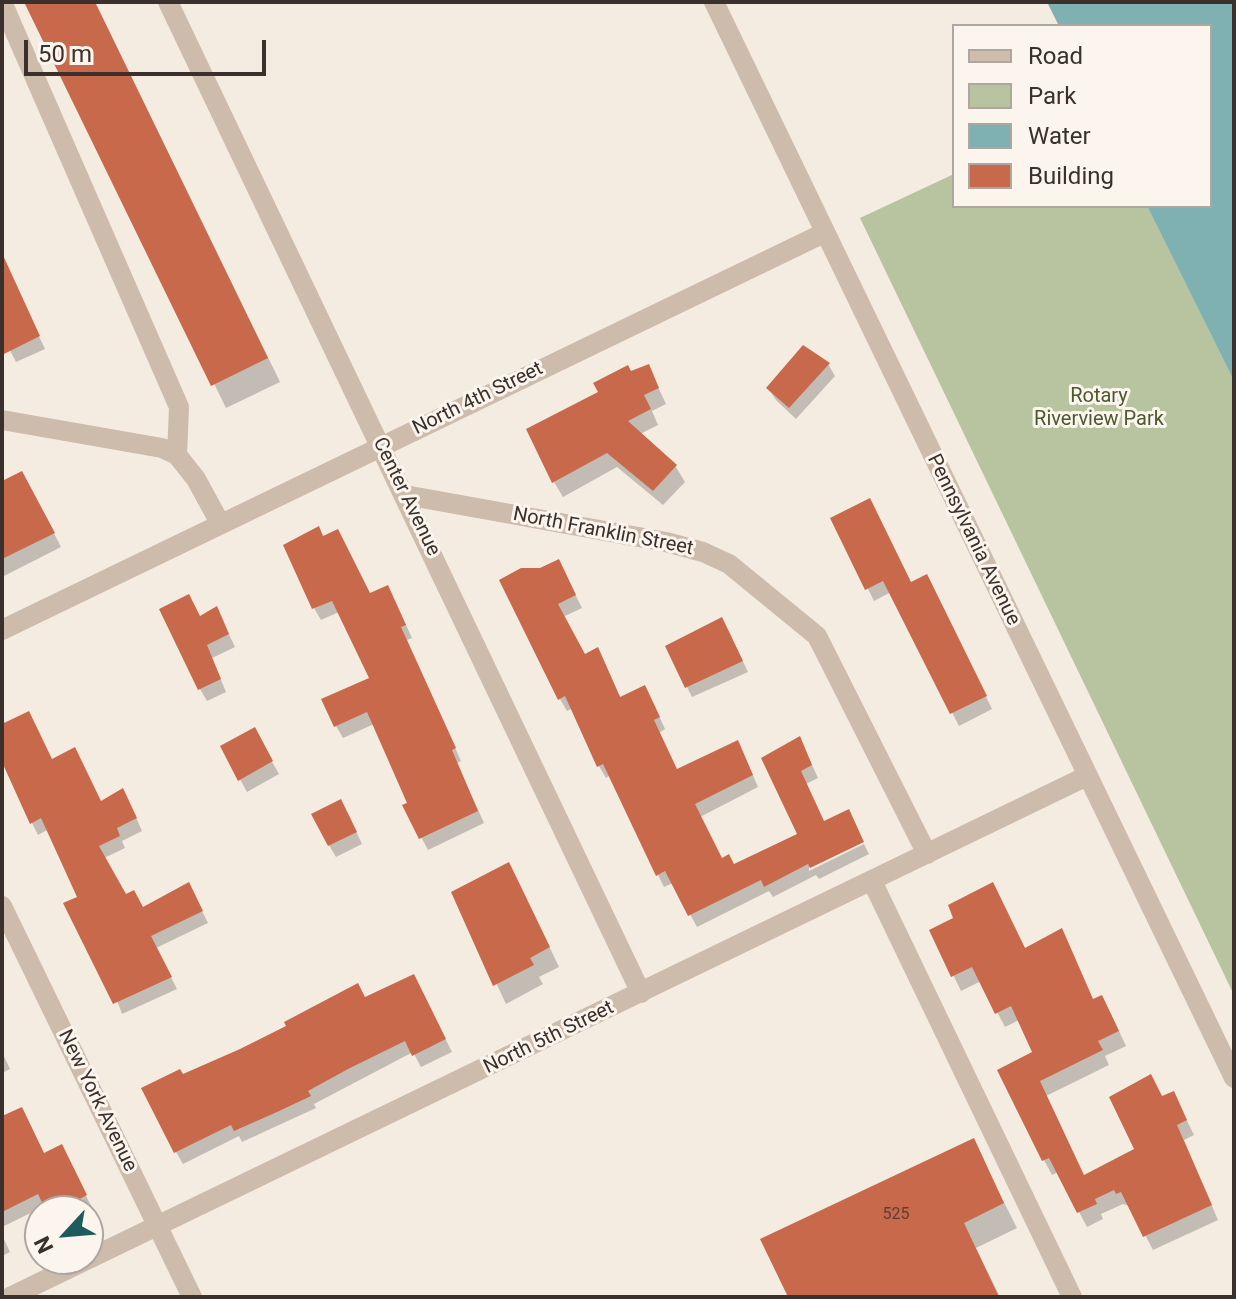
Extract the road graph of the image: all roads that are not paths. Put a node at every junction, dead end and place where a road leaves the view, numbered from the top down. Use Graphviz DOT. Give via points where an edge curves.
graph roads {
  1 [pos="2,2"];
  2 [pos="168,2"];
  3 [pos="714,2"];
  4 [pos="824,233"];
  5 [pos="2,420"];
  6 [pos="381,446"];
  7 [pos="177,455"];
  8 [pos="405,495"];
  9 [pos="220,523"];
  10 [pos="2,630"];
  11 [pos="1087,776"];
  12 [pos="927,854"];
  13 [pos="872,881"];
  14 [pos="2,906"];
  15 [pos="641,993"];
  16 [pos="1234,1078"];
  17 [pos="158,1226"];
  18 [pos="10,1297"];
  19 [pos="192,1297"];
  20 [pos="1072,1297"];
  1 -- 7 [label="street" via="179,407"];
  2 -- 6 [label="street, Center Avenue"];
  3 -- 4 [label="street, Pennsylvania Avenue"];
  4 -- 6 [label="street, North 4th Street"];
  4 -- 11 [label="street, Pennsylvania Avenue"];
  5 -- 7 [label="street"];
  6 -- 8 [label="street, Center Avenue"];
  6 -- 9 [label="street, North 4th Street"];
  7 -- 9 [label="street"];
  8 -- 12 [label="street, North Franklin Street" via="666,542 729,564 817,636"];
  8 -- 15 [label="street, Center Avenue"];
  9 -- 10 [label="street, North 4th Street"];
  11 -- 12 [label="street, North 5th Street"];
  11 -- 16 [label="street, Pennsylvania Avenue"];
  12 -- 13 [label="street, North 5th Street"];
  13 -- 15 [label="street, North 5th Street"];
  13 -- 20 [label="street"];
  14 -- 17 [label="street, New York Avenue"];
  15 -- 17 [label="street, North 5th Street"];
  17 -- 18 [label="street, North 5th Street"];
  17 -- 19 [label="street, New York Avenue"];
}
